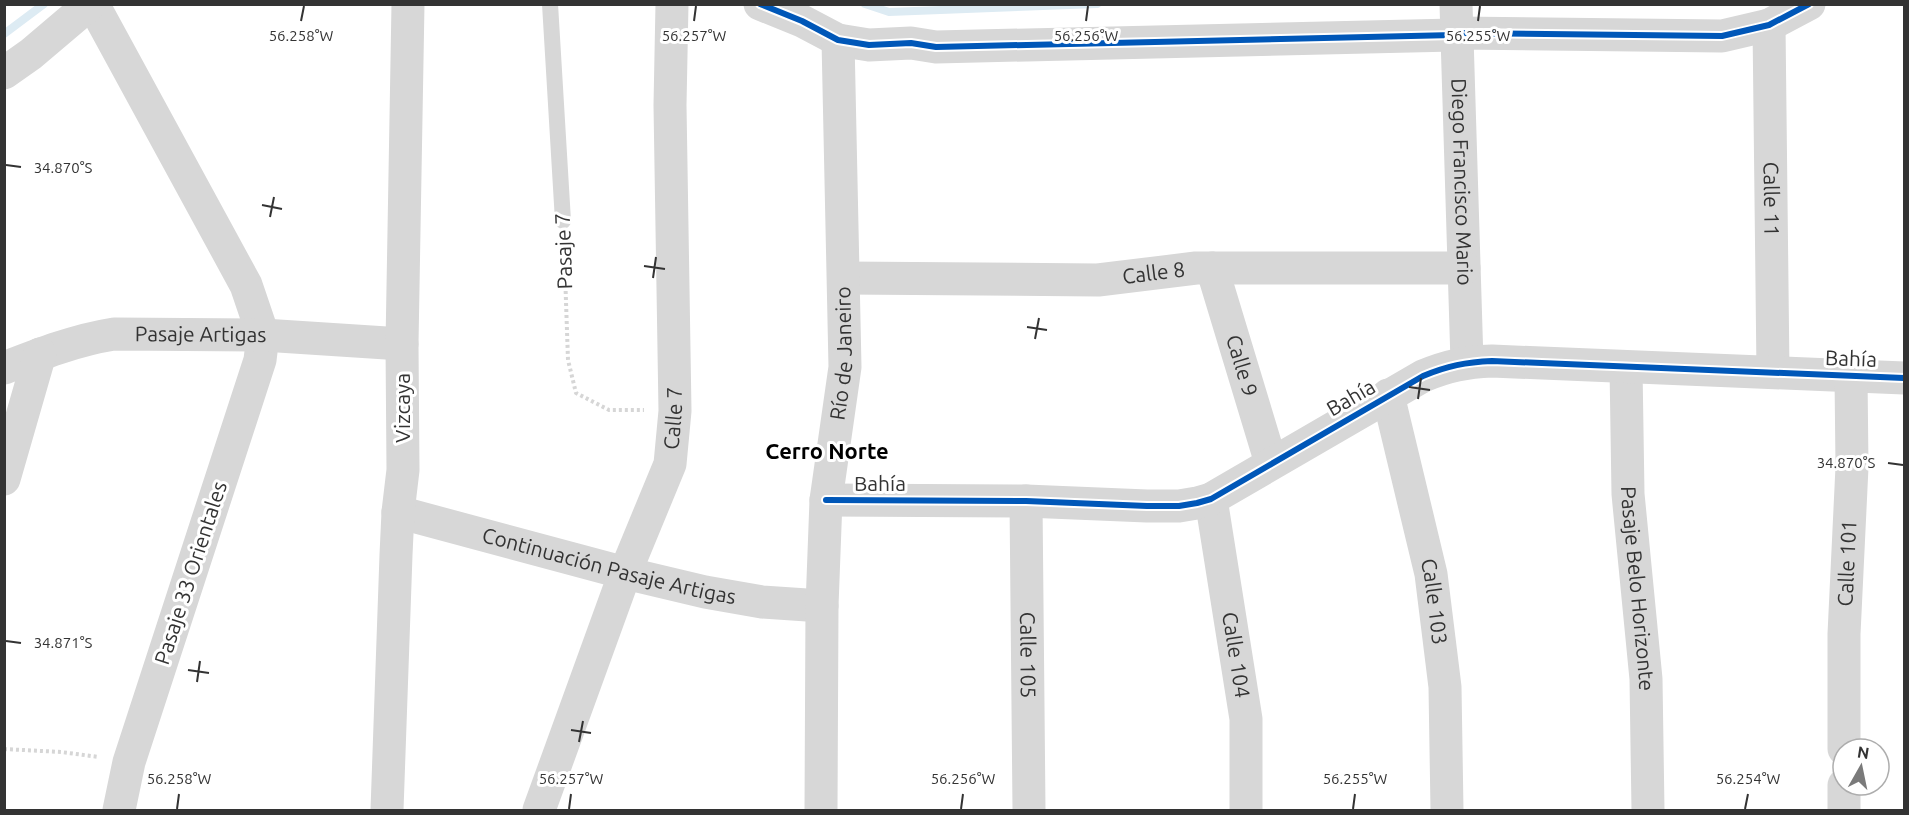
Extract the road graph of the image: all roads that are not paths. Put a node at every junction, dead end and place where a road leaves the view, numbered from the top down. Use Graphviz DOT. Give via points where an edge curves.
graph roads {
  1 [pos="91,4"];
  2 [pos="408,4"];
  3 [pos="550,4"];
  4 [pos="672,4"];
  5 [pos="760,4"];
  6 [pos="1809,4"];
  7 [pos="1457,19"];
  8 [pos="1769,26"];
  9 [pos="838,40"];
  10 [pos="4,73"];
  11 [pos="563,221"];
  12 [pos="1212,268"];
  13 [pos="1464,268"];
  14 [pos="844,278"];
  15 [pos="263,335"];
  16 [pos="402,344"];
  17 [pos="40,354"];
  18 [pos="1467,362"];
  19 [pos="1626,367"];
  20 [pos="4,368"];
  21 [pos="1773,372"];
  22 [pos="1851,376"];
  23 [pos="1905,378"];
  24 [pos="1388,395"];
  25 [pos="1271,463"];
  26 [pos="4,479"];
  27 [pos="1211,499"];
  28 [pos="826,500"];
  29 [pos="1026,501"];
  30 [pos="398,512"];
  31 [pos="625,573"];
  32 [pos="822,606"];
  33 [pos="1844,737"];
  34 [pos="119,810"];
  35 [pos="387,810"];
  36 [pos="539,810"];
  37 [pos="821,810"];
  38 [pos="1029,810"];
  39 [pos="1246,810"];
  40 [pos="1447,810"];
  41 [pos="1648,810"];
  1 -- 10 [label="street"];
  1 -- 15 [label="street" via="246,285"];
  2 -- 16 [label="street, Vizcaya"];
  3 -- 11 [label="lane, Pasaje 7"];
  4 -- 31 [label="street, Calle 7" via="675,411 670,464"];
  5 -- 9 [label="street"];
  6 -- 8 [label="street"];
  7 -- 8 [label="street" via="1722,36"];
  7 -- 9 [label="street" via="1454,35 936,47"];
  7 -- 13 [label="street, Diego Francisco Mario"];
  8 -- 21 [label="street, Calle 11"];
  9 -- 14 [label="street, Río de Janeiro"];
  12 -- 13 [label="street, Calle 8"];
  12 -- 14 [label="street, Calle 8" via="1098,280"];
  12 -- 25 [label="street, Calle 9"];
  13 -- 18 [label="street, Diego Francisco Mario"];
  14 -- 28 [label="street, Río de Janeiro" via="845,367"];
  15 -- 16 [label="street, Pasaje Artigas"];
  15 -- 17 [label="street, Pasaje Artigas" via="114,334"];
  15 -- 34 [label="street, Pasaje 33 Orientales" via="260,360 129,762"];
  16 -- 30 [label="street, Vizcaya" via="403,470"];
  17 -- 20 [label="street, Pasaje Artigas"];
  17 -- 26 [label="street"];
  18 -- 19 [label="street, Bahía"];
  18 -- 24 [label="street, Bahía" via="1448,365"];
  19 -- 21 [label="street, Bahía"];
  19 -- 41 [label="street, Pasaje Belo Horizonte" via="1628,494 1646,679"];
  21 -- 22 [label="street, Bahía"];
  22 -- 23 [label="street, Bahía"];
  22 -- 33 [label="street, Calle 101"];
  24 -- 25 [label="street, Bahía"];
  24 -- 40 [label="street, Calle 103" via="1431,574 1445,687"];
  25 -- 27 [label="street, Bahía"];
  27 -- 29 [label="street, Bahía" via="1179,506"];
  27 -- 39 [label="street, Calle 104" via="1246,719"];
  28 -- 29 [label="street, Bahía"];
  28 -- 32 [label="street, Río de Janeiro"];
  29 -- 38 [label="street, Calle 105"];
  30 -- 31 [label="street, Continuación Pasaje Artigas"];
  30 -- 35 [label="street, Vizcaya"];
  31 -- 32 [label="street, Continuación Pasaje Artigas" via="751,600"];
  31 -- 36 [label="street, Calle 7"];
  32 -- 37 [label="street, Río de Janeiro"];
}
